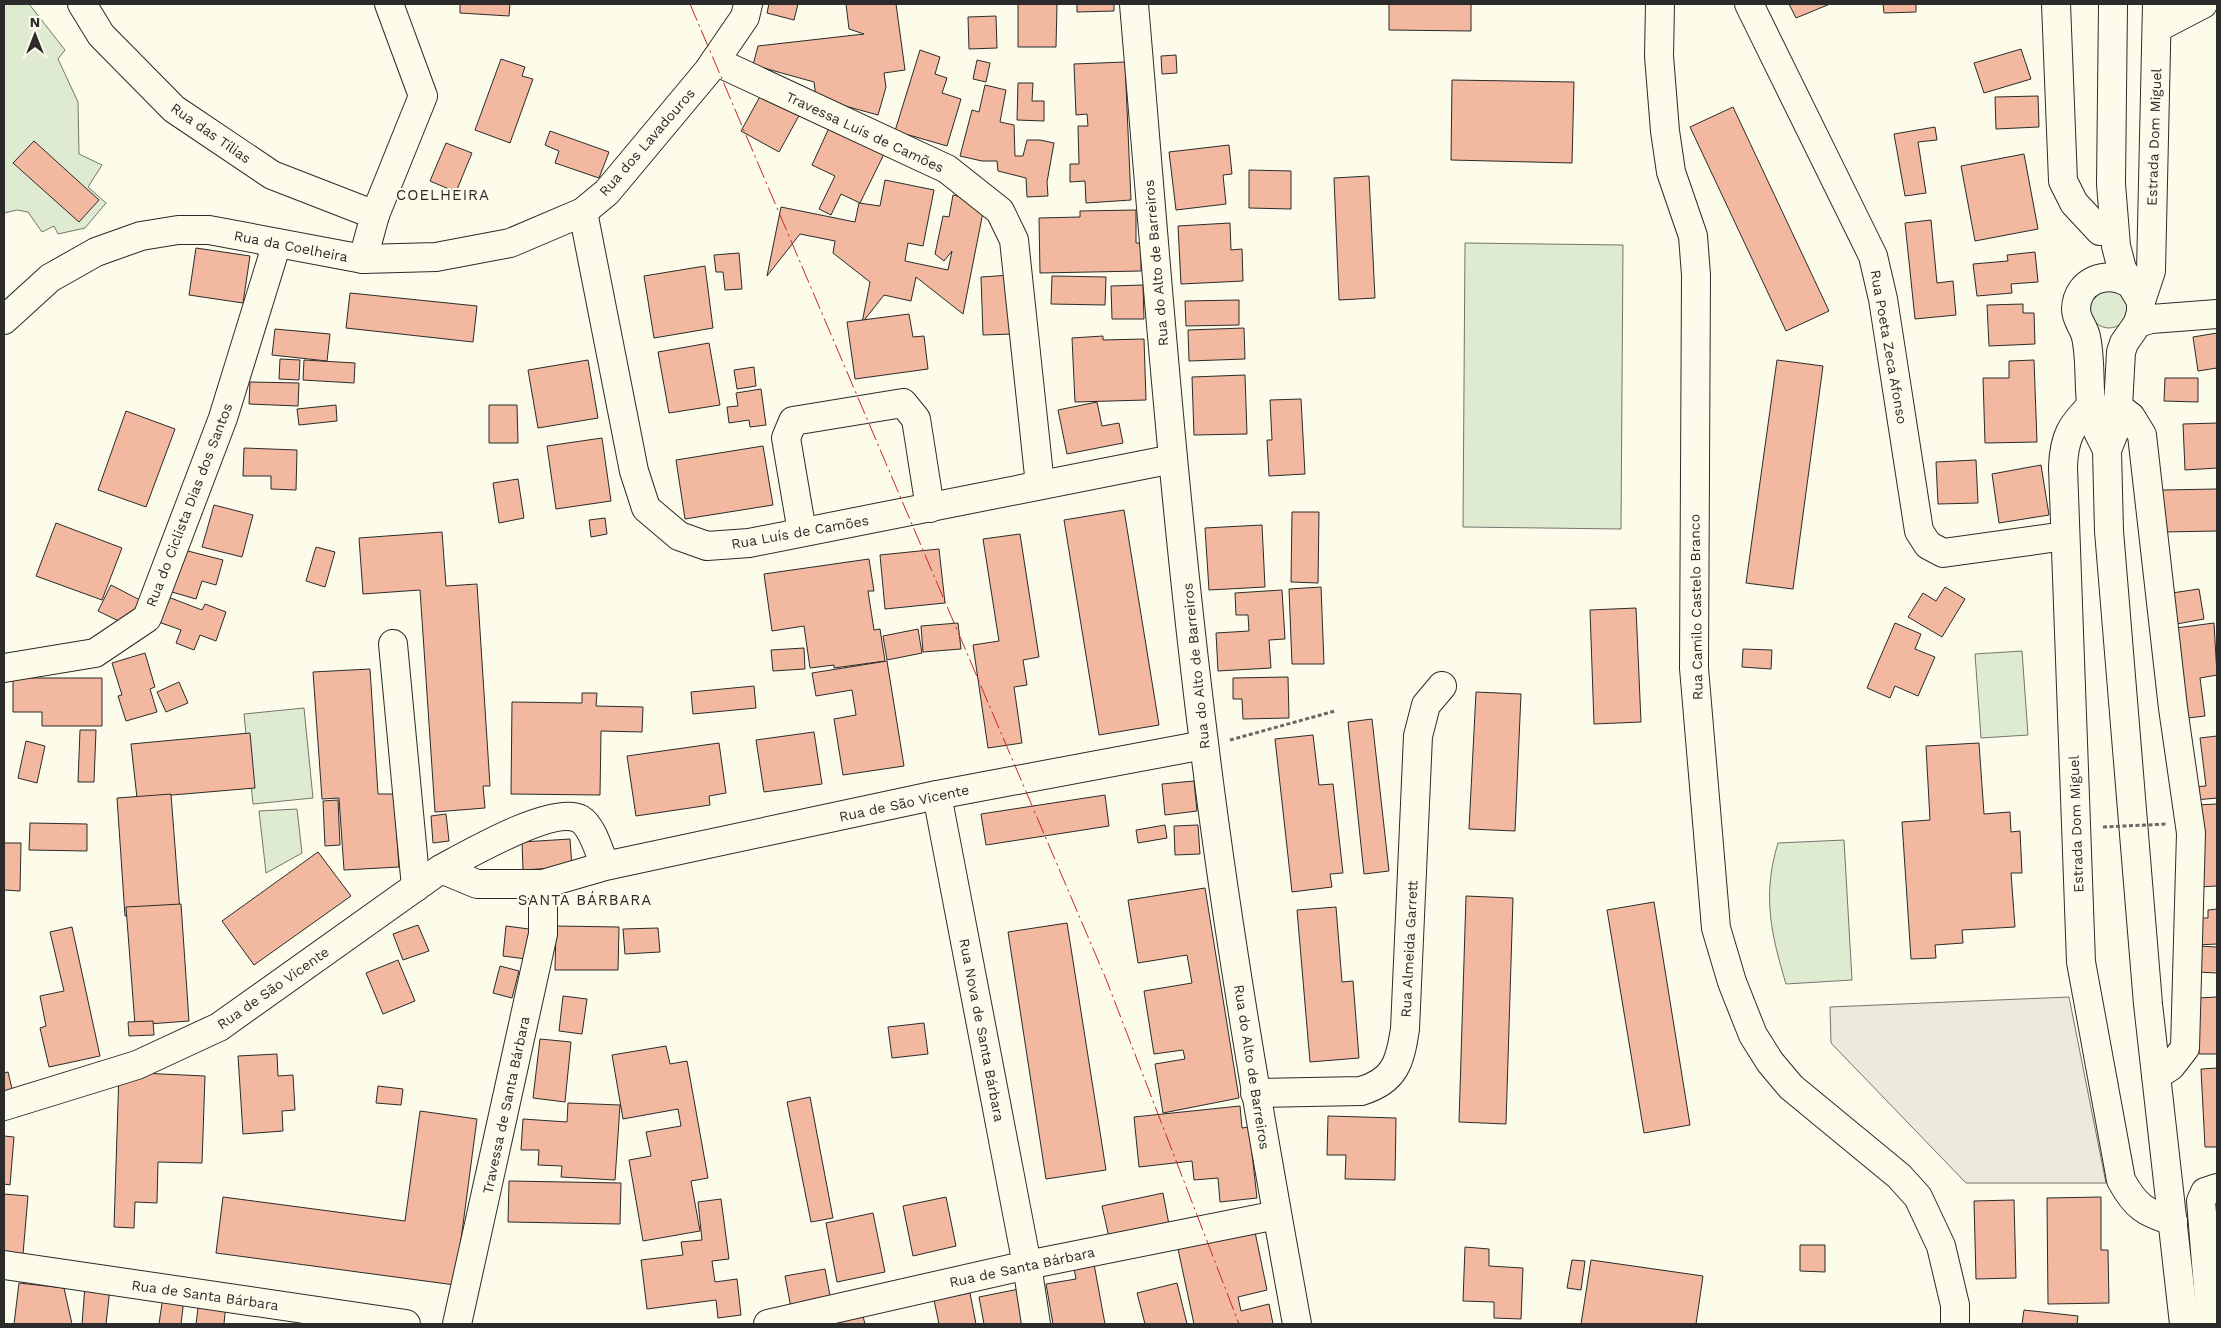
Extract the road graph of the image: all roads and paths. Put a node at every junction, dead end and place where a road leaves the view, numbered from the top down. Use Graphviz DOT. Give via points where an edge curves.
graph roads {
  1 [pos="82,4"];
  2 [pos="389,4"];
  3 [pos="748,4"];
  4 [pos="1134,4"];
  5 [pos="1660,4"];
  6 [pos="1750,4"];
  7 [pos="2056,4"];
  8 [pos="2113,4"];
  9 [pos="2203,4"];
  10 [pos="2157,16"];
  11 [pos="715,61"];
  12 [pos="2111,184"];
  13 [pos="583,212"];
  14 [pos="375,215"];
  15 [pos="2100,231"];
  16 [pos="277,243"];
  17 [pos="363,259"];
  18 [pos="2090,282"];
  19 [pos="2139,303"];
  20 [pos="2217,314"];
  21 [pos="4,320"];
  22 [pos="2083,329"];
  23 [pos="2105,405"];
  24 [pos="1173,459"];
  25 [pos="1040,485"];
  26 [pos="930,508"];
  27 [pos="802,532"];
  28 [pos="2064,536"];
  29 [pos="393,644"];
  30 [pos="4,668"];
  31 [pos="1442,686"];
  32 [pos="1335,711"];
  33 [pos="1215,743"];
  34 [pos="937,795"];
  35 [pos="2168,824"];
  36 [pos="2103,827"];
  37 [pos="605,866"];
  38 [pos="441,869"];
  39 [pos="543,884"];
  40 [pos="416,887"];
  41 [pos="2156,1076"];
  42 [pos="1255,1093"];
  43 [pos="4,1106"];
  44 [pos="2217,1188"];
  45 [pos="1277,1215"];
  46 [pos="2173,1222"];
  47 [pos="4,1265"];
  48 [pos="1028,1265"];
  49 [pos="406,1324"];
  50 [pos="457,1324"];
  51 [pos="768,1324"];
  52 [pos="1036,1324"];
  53 [pos="1297,1324"];
  54 [pos="1955,1324"];
  55 [pos="2184,1324"];
  56 [pos="2211,1324"];
  1 -- 14 [label="street, Rua das Tílias" via="101,34 174,109 272,175"];
  2 -- 14 [label="street, Rua da Coelheira" via="423,96"];
  3 -- 11 [label="street, Rua dos Lavadouros" via="745,17"];
  4 -- 24 [label="street, Rua do Alto de Barreiros"];
  5 -- 54 [label="street, Rua Camilo Castelo Branco" via="1659,56 1665,131 1671,172 1693,236 1696,275 1694,668 1716,928 1732,982 1753,1035 1770,1062 1791,1087 1900,1176 1918,1197 1941,1246 1955,1305"];
  6 -- 28 [label="street, Rua Poeta Zeca Afonso" via="1873,256 1883,299 1919,531 1928,545 1943,553"];
  7 -- 15 [label="street" via="2063,181 2074,203"];
  8 -- 12 [label="street, Estrada Dom Miguel"];
  9 -- 10 [label="street"];
  10 -- 19 [label="street, Estrada Dom Miguel"];
  11 -- 13 [label="street, Rua dos Lavadouros" via="608,192"];
  11 -- 25 [label="street, Travessa Luís de Camões" via="946,169 1000,211 1014,240"];
  12 -- 15 [label="street, Estrada Dom Miguel"];
  12 -- 19 [label="street, Estrada Dom Miguel" via="2116,246 2122,270"];
  13 -- 17 [label="street, Rua dos Lavadouros" via="510,243 436,257"];
  13 -- 27 [label="street, Rua Luís de Camões" via="634,471 646,508 679,536 707,546 749,543"];
  14 -- 17 [label="street, Rua da Coelheira"];
  15 -- 18 [label="street, Estrada Dom Miguel" via="2098,262"];
  16 -- 17 [label="street, Rua da Coelheira"];
  16 -- 21 [label="street, Rua da Coelheira" via="209,230 178,230 141,236 96,252 50,278"];
  16 -- 30 [label="street, Rua do Ciclista Dias dos Santos" via="223,418 147,618 95,652"];
  18 -- 19 [label="street" via="2110,276 2120,278"];
  18 -- 22 [label="street, Estrada Dom Miguel" via="2082,290 2077,304 2078,320"];
  19 -- 20 [label="street" via="2171,318"];
  19 -- 22 [label="street" via="2112,341 2101,341"];
  19 -- 23 [label="street, Estrada Dom Miguel"];
  22 -- 23 [label="street, Estrada Dom Miguel"];
  23 -- 28 [label="street, Estrada Dom Miguel" via="2072,426 2064,445"];
  23 -- 41 [label="street, Estrada Dom Miguel" via="2117,425 2107,450 2109,541"];
  23 -- 41 [label="street" via="2131,417 2142,435 2173,708 2191,833 2185,1048 2171,1066"];
  24 -- 25 [label="street, Rua Luís de Camões"];
  24 -- 33 [label="street, Rua do Alto de Barreiros"];
  25 -- 26 [label="street, Rua Luís de Camões"];
  26 -- 27 [label="street, Rua Luís de Camões"];
  26 -- 27 [label="street" via="916,419 903,403 793,422 786,438"];
  28 -- 46 [label="street, Estrada Dom Miguel" via="2081,962 2121,1180 2132,1200 2151,1215"];
  29 -- 40 [label="street"];
  31 -- 42 [label="street, Rua Almeida Garrett" via="1426,706 1418,736 1405,1029 1397,1065 1378,1086 1361,1091"];
  32 -- 33 [label="path"];
  33 -- 34 [label="street, Rua de São Vicente"];
  33 -- 42 [label="street, Rua do Alto de Barreiros"];
  34 -- 37 [label="street, Rua de São Vicente"];
  34 -- 48 [label="street, Rua Nova de Santa Bárbara"];
  35 -- 36 [label="path, bridge"];
  37 -- 38 [label="street, Rua de São Vicente" via="587,826 569,816 539,821"];
  37 -- 39 [label="street, Rua de São Vicente"];
  38 -- 39 [label="street, Rua de São Vicente" via="477,884"];
  38 -- 40 [label="street, Rua de São Vicente"];
  39 -- 50 [label="street, Travessa de Santa Bárbara" via="543,934"];
  40 -- 43 [label="street, Rua de São Vicente" via="219,1027 137,1065"];
  41 -- 46 [label="street, Estrada Dom Miguel"];
  42 -- 45 [label="street, Rua do Alto de Barreiros"];
  44 -- 56 [label="street" via="2205,1192 2201,1201"];
  45 -- 48 [label="street, Rua de Santa Bárbara"];
  45 -- 53 [label="street, Rua do Alto de Barreiros"];
  46 -- 55 [label="street, Estrada Dom Miguel"];
  47 -- 49 [label="street, Rua de Santa Bárbara"];
  48 -- 51 [label="street, Rua de Santa Bárbara"];
  48 -- 52 [label="street, Rua Nova de Santa Bárbara"];
}
